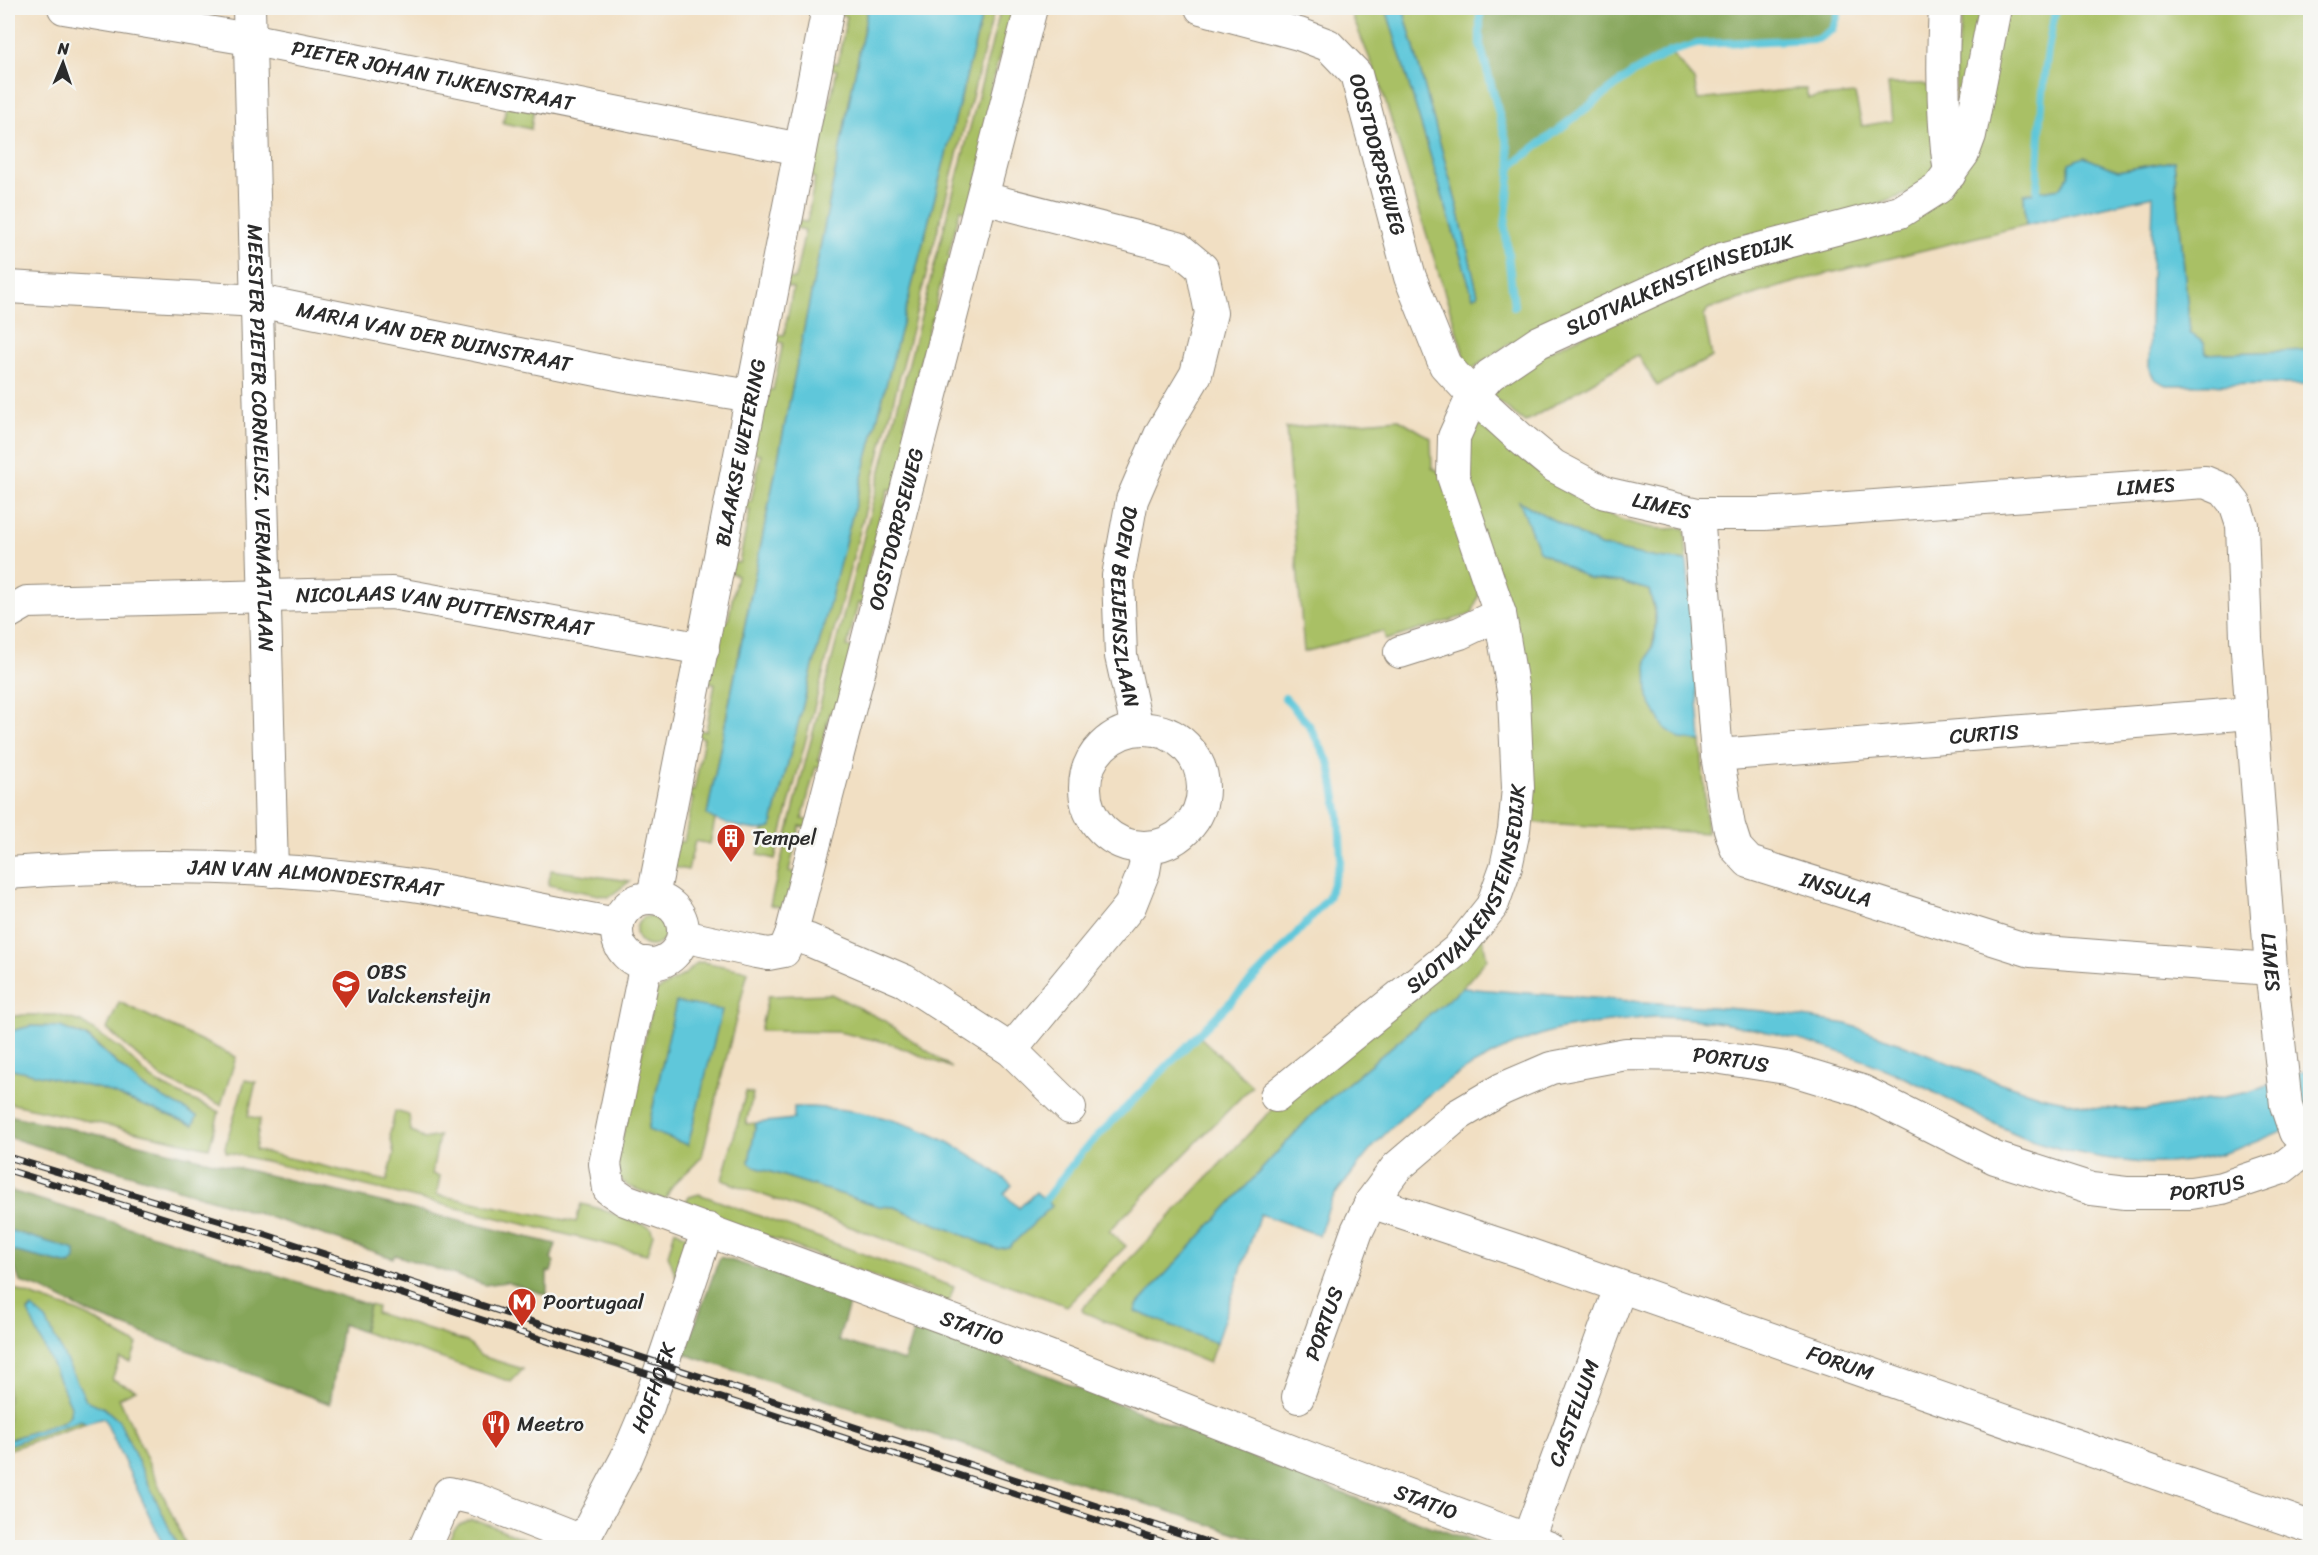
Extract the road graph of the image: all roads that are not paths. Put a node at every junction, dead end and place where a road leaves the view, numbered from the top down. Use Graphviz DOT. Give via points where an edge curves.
graph roads {
  1 [pos="64,8"];
  2 [pos="249,8"];
  3 [pos="828,8"];
  4 [pos="1031,8"];
  5 [pos="1201,8"];
  6 [pos="1945,8"];
  7 [pos="1995,8"];
  8 [pos="249,39"];
  9 [pos="800,149"];
  10 [pos="1950,174"];
  11 [pos="982,198"];
  12 [pos="8,287"];
  13 [pos="258,301"];
  14 [pos="1445,364"];
  15 [pos="1473,395"];
  16 [pos="752,396"];
  17 [pos="1698,514"];
  18 [pos="266,595"];
  19 [pos="8,613"];
  20 [pos="1500,614"];
  21 [pos="703,649"];
  22 [pos="1400,652"];
  23 [pos="2252,713"];
  24 [pos="1137,728"];
  25 [pos="1718,755"];
  26 [pos="1148,848"];
  27 [pos="272,871"];
  28 [pos="8,873"];
  29 [pos="653,897"];
  30 [pos="618,924"];
  31 [pos="791,935"];
  32 [pos="683,936"];
  33 [pos="646,963"];
  34 [pos="2271,969"];
  35 [pos="1011,1050"];
  36 [pos="1276,1096"];
  37 [pos="1070,1108"];
  38 [pos="2305,1142"];
  39 [pos="1371,1202"];
  40 [pos="708,1229"];
  41 [pos="1620,1288"];
  42 [pos="1298,1396"];
  43 [pos="2310,1527"];
  44 [pos="1539,1543"];
  45 [pos="580,1544"];
  46 [pos="425,1548"];
  1 -- 8 [label="street, PIETER JOHAN TIJKENSTRAAT"];
  2 -- 8 [label="street, MEESTER PIETER CORNELISZ. VERMAATLAAN"];
  3 -- 9 [label="street, BLAAKSE WETERING"];
  4 -- 11 [label="street, OOSTDORPSEWEG"];
  5 -- 14 [label="street, OOSTDORPSEWEG" via="1328,45 1356,74 1410,277"];
  6 -- 10 [label="street" via="1942,55"];
  7 -- 10 [label="street, SLOTVALKENSTEINSEDIJK" via="1970,135"];
  8 -- 9 [label="street, PIETER JOHAN TIJKENSTRAAT"];
  8 -- 13 [label="street, MEESTER PIETER CORNELISZ. VERMAATLAAN"];
  9 -- 16 [label="street, BLAAKSE WETERING"];
  10 -- 15 [label="street, SLOTVALKENSTEINSEDIJK" via="1938,188 1900,212 1722,259 1539,342 1490,375"];
  11 -- 24 [label="street, DOEN BEIJENSZLAAN" via="1178,248 1202,268 1211,313 1196,374 1161,433 1132,500 1118,576 1121,656"];
  11 -- 31 [label="street, OOSTDORPSEWEG"];
  12 -- 13 [label="street, MARIA VAN DER DUINSTRAAT"];
  13 -- 16 [label="street, MARIA VAN DER DUINSTRAAT" via="632,377"];
  13 -- 18 [label="street, MEESTER PIETER CORNELISZ. VERMAATLAAN"];
  14 -- 15 [label="street, LIMES"];
  15 -- 17 [label="street, LIMES" via="1554,466 1605,493"];
  15 -- 20 [label="street, SLOTVALKENSTEINSEDIJK" via="1454,437 1453,476"];
  16 -- 21 [label="street, BLAAKSE WETERING"];
  17 -- 23 [label="street, LIMES" via="1764,514 2205,482 2224,490 2235,504 2242,525"];
  17 -- 25 [label="street, INSULA"];
  18 -- 19 [label="street, NICOLAAS VAN PUTTENSTRAAT" via="27,602"];
  18 -- 21 [label="street, NICOLAAS VAN PUTTENSTRAAT" via="392,593"];
  18 -- 27 [label="street, MEESTER PIETER CORNELISZ. VERMAATLAAN"];
  20 -- 22 [label="street" via="1460,633"];
  20 -- 36 [label="street, SLOTVALKENSTEINSEDIJK" via="1514,697 1518,788 1506,867 1492,906 1457,950"];
  21 -- 29 [label="street, BLAAKSE WETERING"];
  23 -- 25 [label="street, CURTIS"];
  23 -- 34 [label="street, LIMES"];
  24 -- 26 [label="street, DOEN BEIJENSZLAAN" via="1119,733 1101,746 1089,765 1085,796 1089,812 1110,837"];
  24 -- 26 [label="street, DOEN BEIJENSZLAAN" via="1163,731 1182,742 1202,771 1204,788 1201,806 1181,835"];
  25 -- 34 [label="street, INSULA" via="1729,826 1736,848 1749,862 2031,951"];
  26 -- 35 [label="street" via="1130,906"];
  27 -- 28 [label="street, JAN VAN ALMONDESTRAAT" via="179,867"];
  27 -- 30 [label="street, JAN VAN ALMONDESTRAAT" via="410,885"];
  29 -- 30 [label="street" via="631,904"];
  29 -- 32 [label="street" via="677,910"];
  30 -- 33 [label="street" via="618,939 626,952"];
  31 -- 32 [label="street" via="784,951 768,954"];
  31 -- 35 [label="street" via="905,981"];
  32 -- 33 [label="street" via="670,957"];
  33 -- 40 [label="street, STATIO" via="605,1164 609,1189 625,1200"];
  34 -- 38 [label="street, LIMES" via="2286,1105"];
  35 -- 37 [label="street"];
  38 -- 39 [label="street, PORTUS" via="2282,1168 2222,1188 2162,1195 2092,1189 1995,1158 1862,1091 1786,1068 1702,1055 1626,1054 1551,1068 1502,1089 1458,1115 1396,1168"];
  39 -- 41 [label="street, FORUM"];
  39 -- 42 [label="street, PORTUS"];
  40 -- 44 [label="street, STATIO"];
  40 -- 45 [label="street, HOFHOEK" via="648,1407 626,1460"];
  41 -- 43 [label="street, FORUM"];
  41 -- 44 [label="street, CASTELLUM"];
  45 -- 46 [label="street, HOFHOEK" via="475,1498 448,1493"];
}
